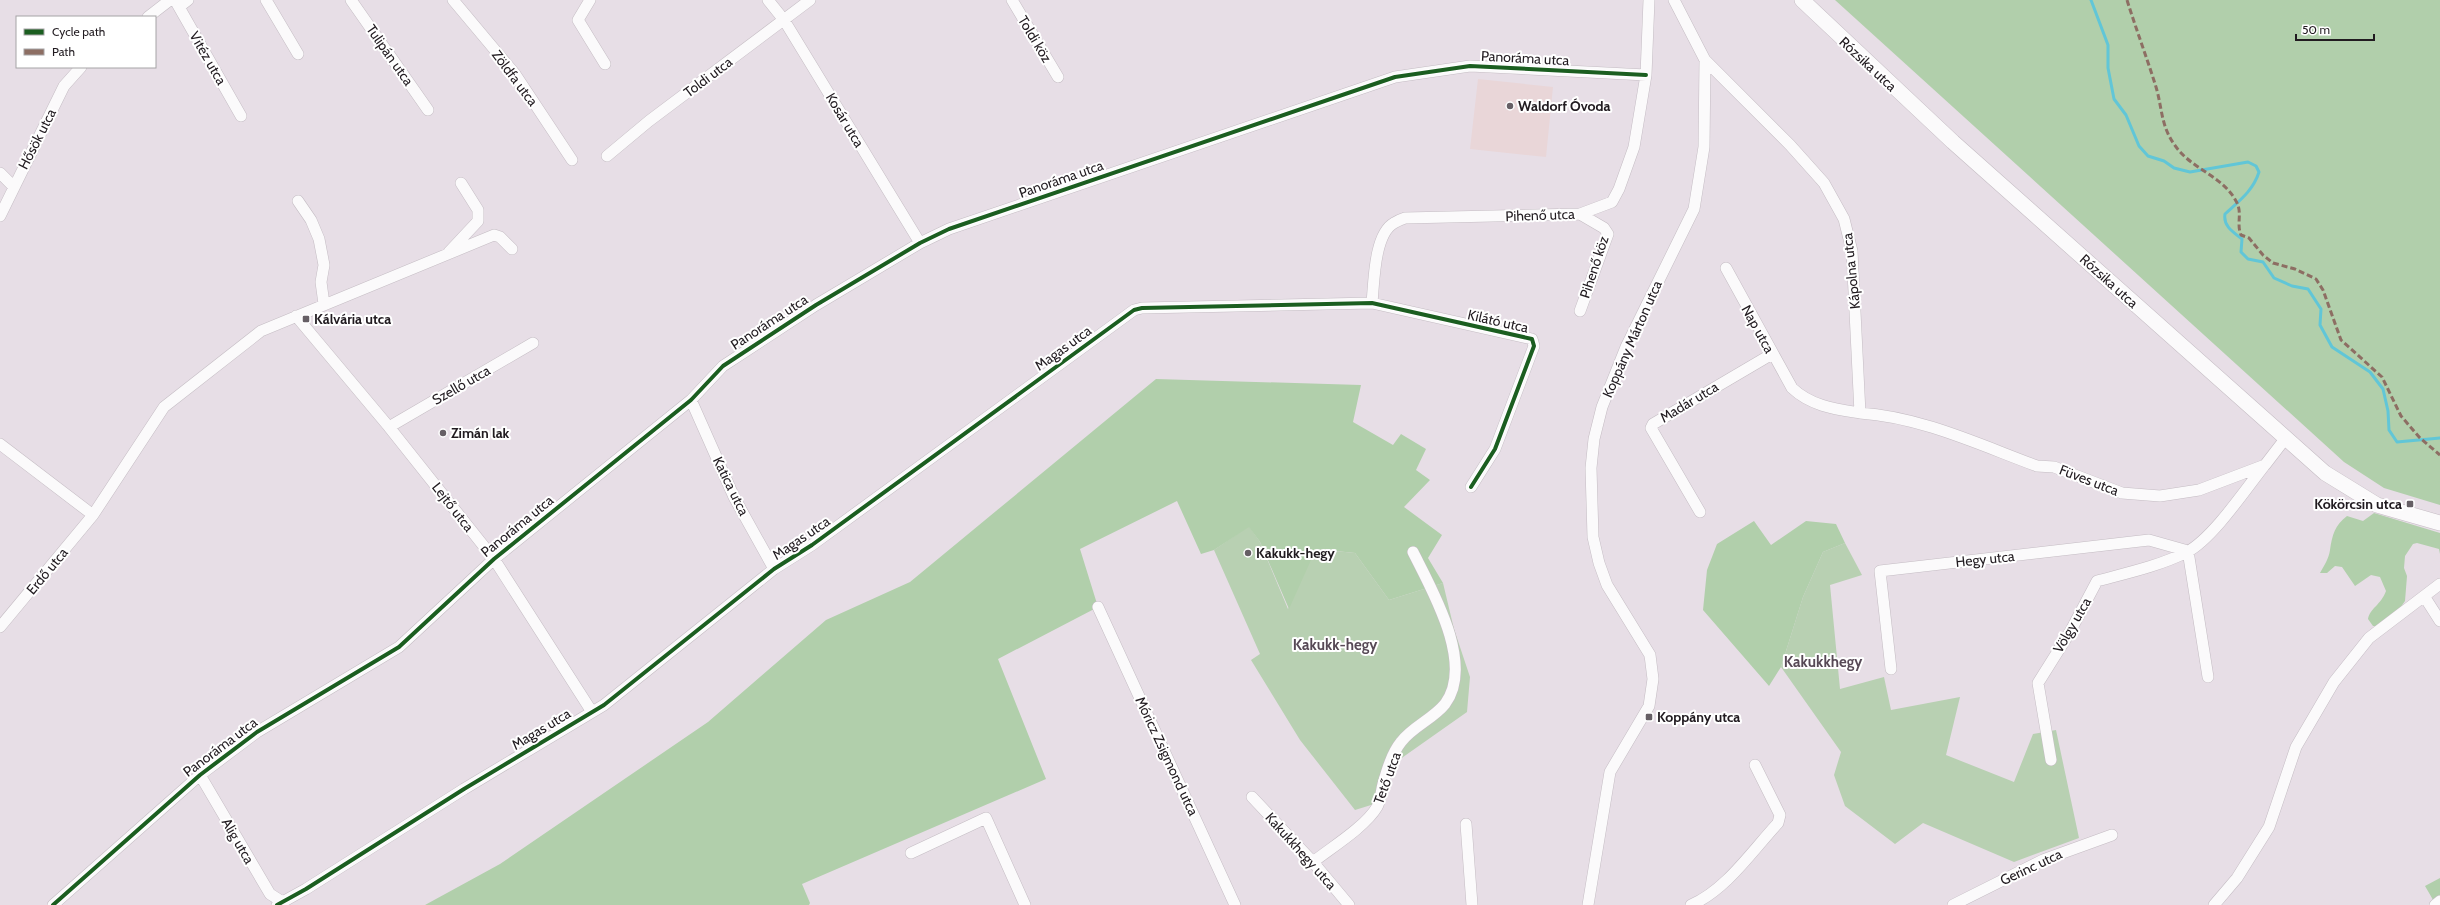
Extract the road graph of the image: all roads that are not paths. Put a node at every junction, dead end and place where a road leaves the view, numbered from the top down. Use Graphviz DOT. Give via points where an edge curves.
graph roads {
  1 [pos="266,0"];
  2 [pos="351,0"];
  3 [pos="453,0"];
  4 [pos="590,0"];
  5 [pos="768,0"];
  6 [pos="810,0"];
  7 [pos="1012,0"];
  8 [pos="1649,0"];
  9 [pos="1674,0"];
  10 [pos="1802,0"];
  11 [pos="178,2"];
  12 [pos="150,16"];
  13 [pos="784,20"];
  14 [pos="298,54"];
  15 [pos="1705,60"];
  16 [pos="605,64"];
  17 [pos="80,68"];
  18 [pos="1646,75"];
  19 [pos="1058,77"];
  20 [pos="428,110"];
  21 [pos="241,116"];
  22 [pos="606,156"];
  23 [pos="572,160"];
  24 [pos="0,173"];
  25 [pos="461,183"];
  26 [pos="13,186"];
  27 [pos="298,201"];
  28 [pos="1580,214"];
  29 [pos="0,216"];
  30 [pos="920,243"];
  31 [pos="512,249"];
  32 [pos="446,255"];
  33 [pos="1726,268"];
  34 [pos="1372,303"];
  35 [pos="324,304"];
  36 [pos="1580,311"];
  37 [pos="296,316"];
  38 [pos="533,343"];
  39 [pos="1772,354"];
  40 [pos="691,400"];
  41 [pos="1860,413"];
  42 [pos="389,427"];
  43 [pos="2285,438"];
  44 [pos="0,444"];
  45 [pos="2265,465"];
  46 [pos="1471,487"];
  47 [pos="1700,512"];
  48 [pos="93,515"];
  49 [pos="2440,522"];
  50 [pos="2188,551"];
  51 [pos="1413,552"];
  52 [pos="494,559"];
  53 [pos="774,569"];
  54 [pos="2440,584"];
  55 [pos="2424,596"];
  56 [pos="1098,607"];
  57 [pos="2440,621"];
  58 [pos="0,627"];
  59 [pos="1891,669"];
  60 [pos="2208,677"];
  61 [pos="592,712"];
  62 [pos="2051,760"];
  63 [pos="1755,765"];
  64 [pos="200,775"];
  65 [pos="1252,797"];
  66 [pos="1466,824"];
  67 [pos="2112,835"];
  68 [pos="911,853"];
  69 [pos="1313,862"];
  70 [pos="2440,902"];
  71 [pos="279,903"];
  72 [pos="1704,903"];
  73 [pos="53,905"];
  74 [pos="1025,905"];
  75 [pos="1235,905"];
  76 [pos="1349,905"];
  77 [pos="1472,905"];
  78 [pos="1588,905"];
  79 [pos="1691,905"];
  80 [pos="1953,905"];
  81 [pos="2214,905"];
  82 [pos="2435,905"];
  1 -- 14 [label="street"];
  2 -- 20 [label="street, Tulipán utca"];
  3 -- 23 [label="street, Zöldfa utca" via="515,74"];
  4 -- 16 [label="street" via="578,20"];
  5 -- 13 [label="street, Kosár utca"];
  6 -- 13 [label="street, Toldi utca"];
  7 -- 19 [label="street, Toldi köz"];
  8 -- 18 [label="street, Pihenő utca"];
  9 -- 15 [label="street, Koppány Márton utca"];
  10 -- 43 [label="main road, Rózsika utca" via="1953,142"];
  11 -- 12 [label="street"];
  11 -- 21 [label="street, Vitéz utca"];
  13 -- 22 [label="street, Toldi utca" via="648,121"];
  13 -- 30 [label="street, Kosár utca"];
  15 -- 41 [label="street, Kápolna utca" via="1824,183 1844,219 1852,251"];
  15 -- 78 [label="street, Koppány Márton utca" via="1704,147 1694,209 1626,347 1602,407 1594,439 1591,468 1593,537 1598,563 1607,585 1650,654 1653,679 1649,706 1610,772"];
  17 -- 26 [label="street, Hősök utca" via="64,86"];
  18 -- 28 [label="street, Pihenő utca" via="1634,147 1618,193 1608,204"];
  18 -- 30 [label="street, Panoráma utca" via="1470,66 1395,78 949,229"];
  24 -- 26 [label="street"];
  25 -- 32 [label="street" via="478,210 478,221"];
  26 -- 29 [label="street, Hősök utca"];
  27 -- 35 [label="street" via="319,239 324,265 321,282"];
  28 -- 34 [label="street, Pihenő utca" via="1405,218 1393,223 1385,232 1376,257"];
  28 -- 36 [label="street, Pihenő köz" via="1604,228 1608,234"];
  30 -- 40 [label="street, Panoráma utca" via="816,305 723,366"];
  31 -- 32 [label="street" via="500,237 494,236"];
  32 -- 35 [label="street"];
  33 -- 39 [label="street, Nap utca"];
  34 -- 46 [label="street, Kilátó utca" via="1532,339 1534,346 1495,449"];
  34 -- 53 [label="street, Magas utca" via="1134,310 812,545"];
  35 -- 37 [label="street"];
  37 -- 42 [label="street, Lejtő utca"];
  37 -- 48 [label="street" via="261,331 164,407"];
  38 -- 42 [label="street, Szellő utca"];
  39 -- 41 [label="street, Nap utca" via="1792,388 1808,401 1829,408"];
  39 -- 47 [label="street, Madár utca" via="1652,424 1651,428"];
  40 -- 52 [label="street, Panoráma utca"];
  40 -- 53 [label="street, Katica utca" via="734,497"];
  41 -- 45 [label="street, Füves utca" via="1918,423 2037,466 2054,467 2122,493 2160,496 2199,490"];
  42 -- 52 [label="street, Lejtő utca"];
  43 -- 45 [label="street"];
  43 -- 49 [label="main road, Rózsika utca" via="2324,473 2364,498 2405,514"];
  44 -- 48 [label="street"];
  45 -- 50 [label="street, Völgy utca" via="2207,536"];
  48 -- 58 [label="street, Erdő utca"];
  50 -- 59 [label="street, Hegy utca" via="2149,540 1880,571"];
  50 -- 60 [label="street"];
  50 -- 62 [label="street, Völgy utca" via="2136,571 2097,581 2070,632 2038,683"];
  51 -- 69 [label="street, Tető utca" via="1441,610 1451,644 1456,682 1444,705 1401,741 1392,759 1378,806 1369,818"];
  52 -- 61 [label="street, Lejtő utca"];
  52 -- 64 [label="street, Panoráma utca" via="399,647 257,732"];
  53 -- 61 [label="street, Magas utca"];
  54 -- 55 [label="street"];
  55 -- 57 [label="street"];
  55 -- 81 [label="street" via="2369,638 2334,682 2296,747 2269,827 2237,878"];
  56 -- 75 [label="street, Móricz Zsigmond utca"];
  61 -- 71 [label="street, Magas utca" via="306,889"];
  63 -- 72 [label="street" via="1780,815 1778,824"];
  64 -- 71 [label="street, Alig utca" via="270,894"];
  64 -- 73 [label="street, Panoráma utca"];
  65 -- 69 [label="street, Kakukkhegy utca"];
  66 -- 77 [label="street"];
  67 -- 80 [label="street, Gerinc utca" via="2043,860"];
  68 -- 74 [label="street" via="986,818"];
  69 -- 76 [label="street, Kakukkhegy utca"];
  70 -- 82 [label="street"];
  72 -- 79 [label="street"];
}
